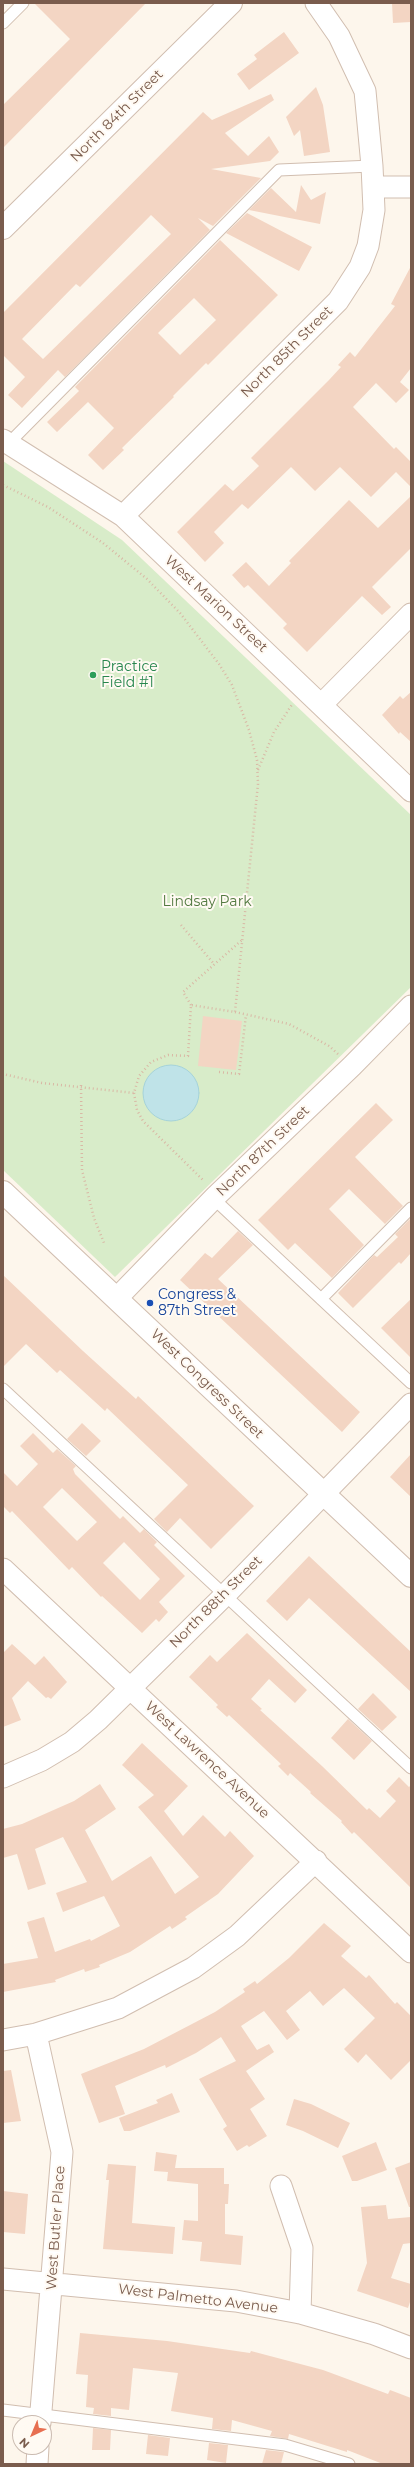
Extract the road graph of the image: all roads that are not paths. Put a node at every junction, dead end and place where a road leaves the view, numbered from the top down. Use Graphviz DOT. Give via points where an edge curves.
graph roads {
  1 [pos="24,3"];
  2 [pos="231,3"];
  3 [pos="316,3"];
  4 [pos="3,23"];
  5 [pos="372,166"];
  6 [pos="373,187"];
  7 [pos="411,187"];
  8 [pos="3,228"];
  9 [pos="6,442"];
  10 [pos="123,516"];
  11 [pos="411,614"];
  12 [pos="322,704"];
  13 [pos="411,791"];
  14 [pos="411,1006"];
  15 [pos="3,1192"];
  16 [pos="214,1199"];
  17 [pos="411,1208"];
  18 [pos="116,1298"];
  19 [pos="321,1299"];
  20 [pos="411,1383"];
  21 [pos="3,1390"];
  22 [pos="411,1404"];
  23 [pos="322,1494"];
  24 [pos="3,1569"];
  25 [pos="411,1576"];
  26 [pos="224,1596"];
  27 [pos="130,1688"];
  28 [pos="411,1768"];
  29 [pos="3,1777"];
  30 [pos="316,1861"];
  31 [pos="411,1952"];
  32 [pos="36,2034"];
  33 [pos="3,2040"];
  34 [pos="281,2186"];
  35 [pos="3,2279"];
  36 [pos="52,2283"];
  37 [pos="300,2313"];
  38 [pos="411,2348"];
  39 [pos="3,2410"];
  40 [pos="26,2415"];
  41 [pos="40,2415"];
  42 [pos="52,2419"];
  43 [pos="349,2464"];
  1 -- 4 [label="lane"];
  2 -- 8 [label="street, North 84th Street"];
  3 -- 5 [label="street, North 85th Street" via="339,36 365,91"];
  5 -- 6 [label="street, North 85th Street"];
  5 -- 9 [label="lane" via="279,170"];
  6 -- 7 [label="street"];
  6 -- 10 [label="street, North 85th Street" via="374,210 368,246 350,285 323,317"];
  9 -- 10 [label="street, West Marion Street"];
  10 -- 12 [label="street, West Marion Street"];
  11 -- 12 [label="street"];
  12 -- 13 [label="street, West Marion Street"];
  14 -- 16 [label="street, North 87th Street"];
  15 -- 18 [label="street, West Congress Street"];
  16 -- 18 [label="street, North 87th Street"];
  16 -- 19 [label="lane"];
  17 -- 19 [label="lane"];
  18 -- 23 [label="street, West Congress Street"];
  19 -- 20 [label="lane"];
  21 -- 26 [label="lane"];
  22 -- 23 [label="street, North 88th Street"];
  23 -- 25 [label="street, West Congress Street"];
  23 -- 26 [label="street, North 88th Street"];
  24 -- 27 [label="street, West Lawrence Avenue"];
  26 -- 27 [label="street, North 88th Street"];
  26 -- 28 [label="lane"];
  27 -- 29 [label="street, North 88th Street" via="72,1742 42,1760"];
  27 -- 30 [label="street, West Lawrence Avenue"];
  30 -- 31 [label="street, West Lawrence Avenue"];
  30 -- 32 [label="street" via="238,1936 193,1968 118,2008"];
  32 -- 33 [label="street"];
  32 -- 36 [label="street, West Butler Place" via="62,2152"];
  34 -- 37 [label="street" via="302,2248"];
  35 -- 36 [label="street, West Palmetto Avenue"];
  36 -- 37 [label="street, West Palmetto Avenue" via="236,2301"];
  36 -- 41 [label="street, West Butler Place"];
  37 -- 38 [label="street, West Palmetto Avenue" via="374,2334"];
  39 -- 40 [label="lane"];
  42 -- 43 [label="lane" via="285,2445"];
}
